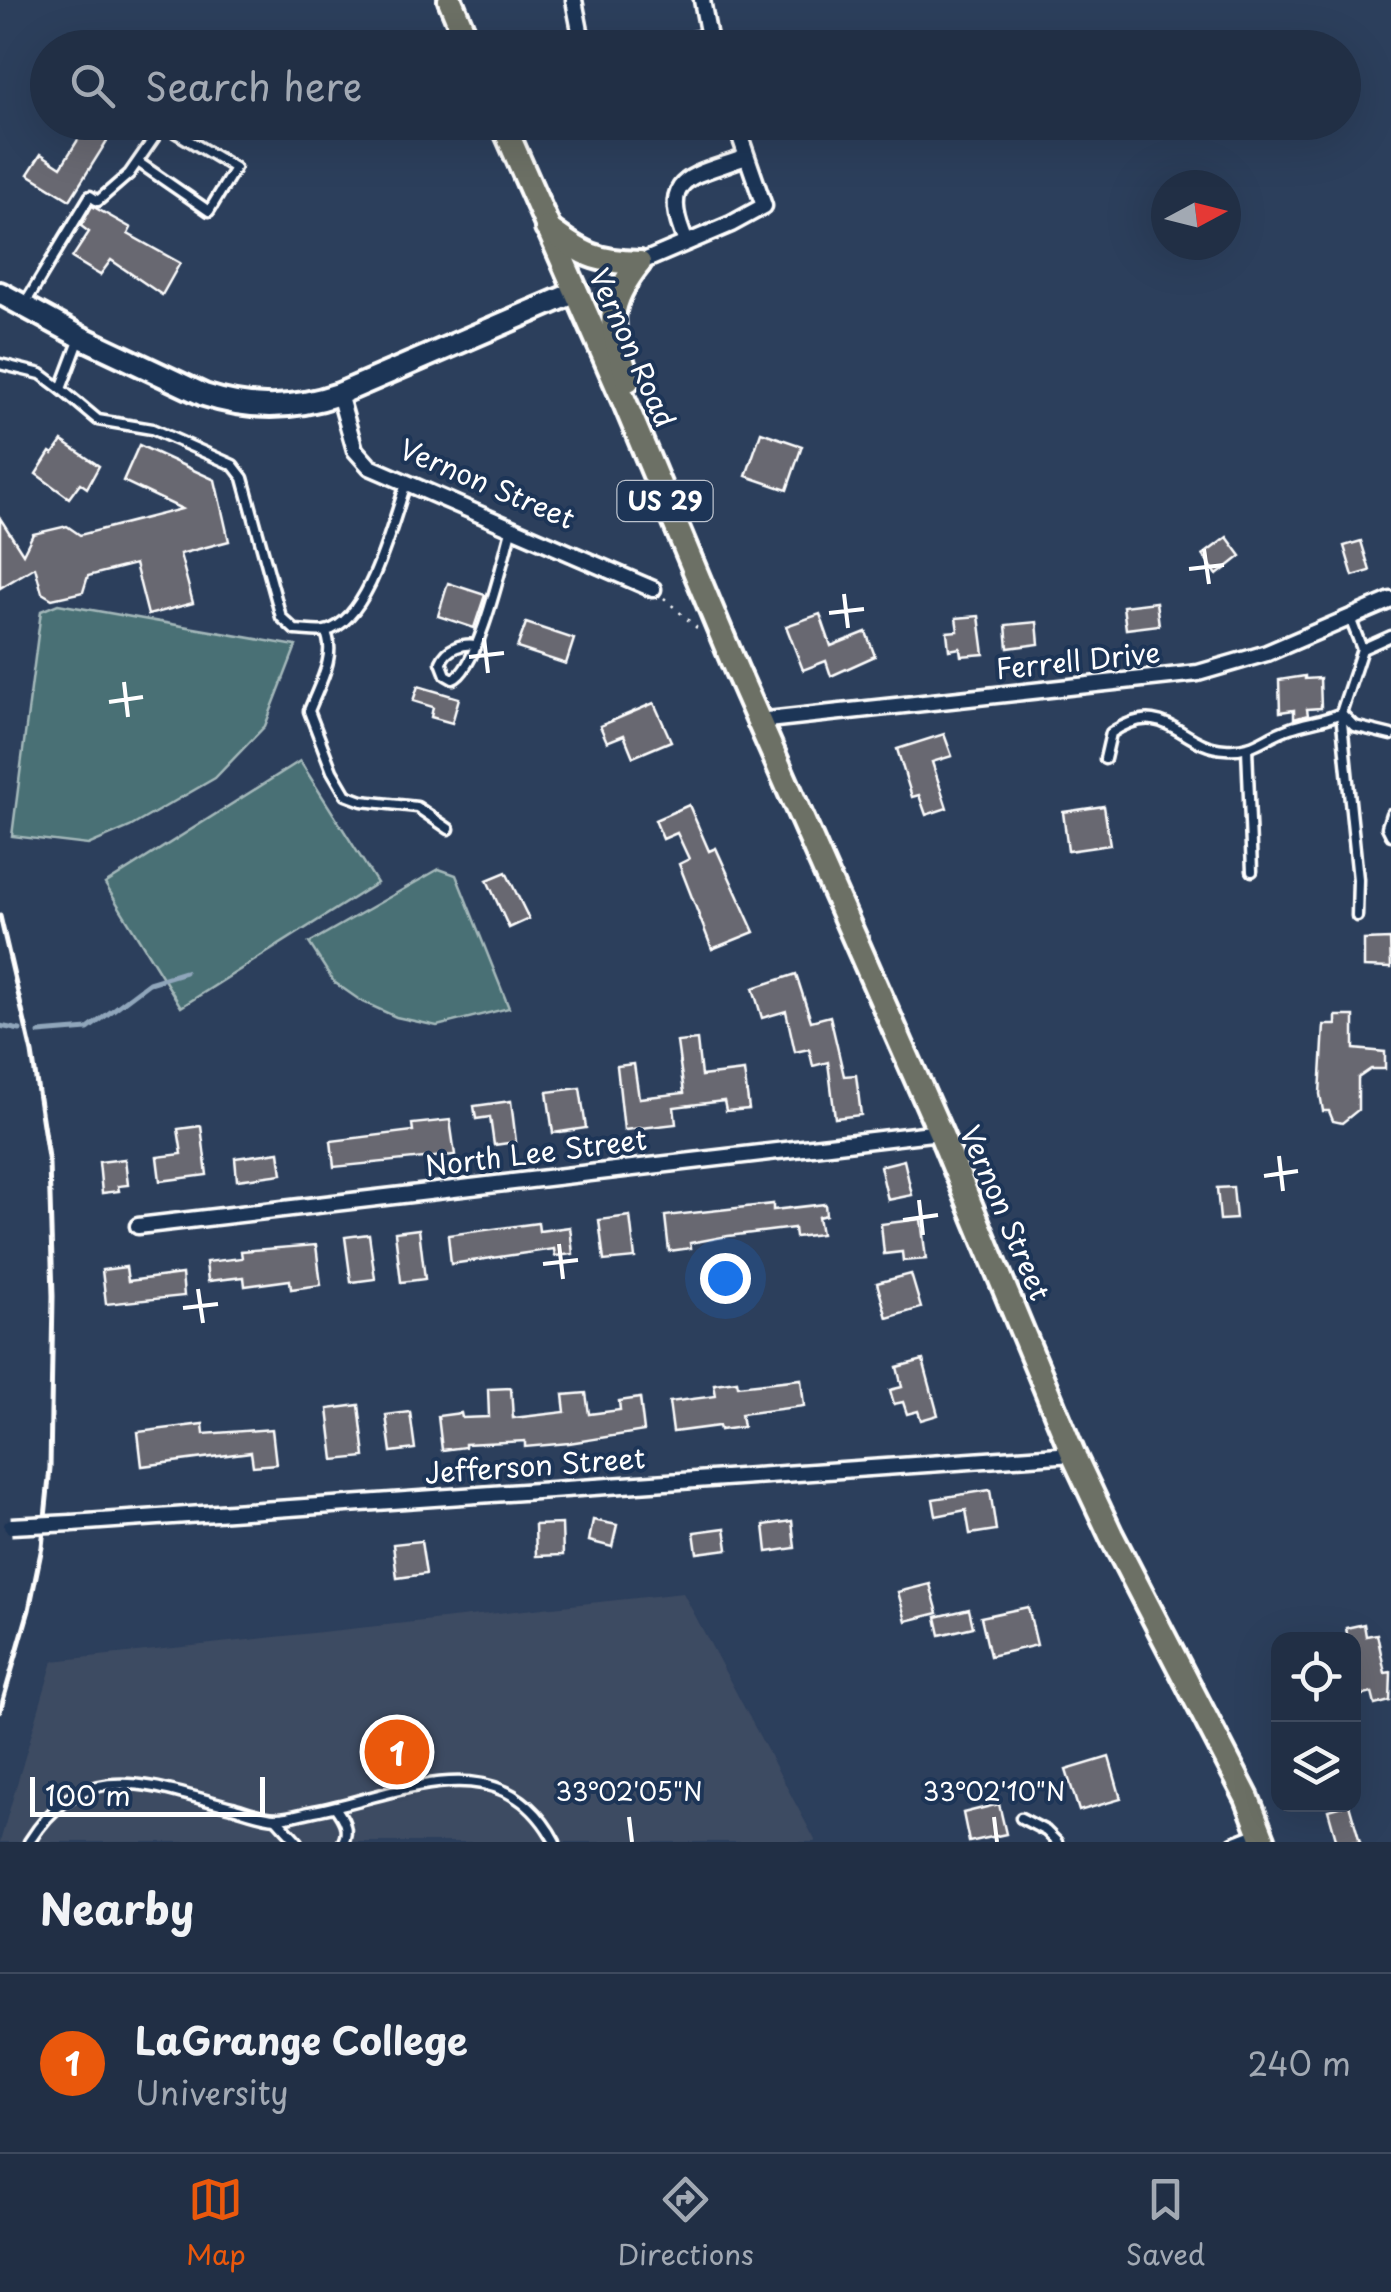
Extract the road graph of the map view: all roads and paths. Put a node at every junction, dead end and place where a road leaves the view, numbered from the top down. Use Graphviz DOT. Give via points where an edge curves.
graph roads {
  1 [pos="450,0"];
  2 [pos="574,0"];
  3 [pos="702,0"];
  4 [pos="462,30"];
  5 [pos="580,30"];
  6 [pos="708,30"];
  7 [pos="153,140"];
  8 [pos="189,140"];
  9 [pos="510,140"];
  10 [pos="741,140"];
  11 [pos="746,157"];
  12 [pos="138,162"];
  13 [pos="546,227"];
  14 [pos="686,242"];
  15 [pos="639,263"];
  16 [pos="574,292"];
  17 [pos="0,293"];
  18 [pos="24,306"];
  19 [pos="81,337"];
  20 [pos="0,364"];
  21 [pos="61,388"];
  22 [pos="339,394"];
  23 [pos="641,442"];
  24 [pos="406,482"];
  25 [pos="512,527"];
  26 [pos="653,589"];
  27 [pos="706,599"];
  28 [pos="1391,600"];
  29 [pos="1350,618"];
  30 [pos="325,631"];
  31 [pos="704,636"];
  32 [pos="1391,636"];
  33 [pos="476,645"];
  34 [pos="1362,649"];
  35 [pos="1342,713"];
  36 [pos="758,721"];
  37 [pos="1391,735"];
  38 [pos="1246,748"];
  39 [pos="1105,759"];
  40 [pos="1391,814"];
  41 [pos="448,829"];
  42 [pos="1391,835"];
  43 [pos="1252,871"];
  44 [pos="1358,916"];
  45 [pos="940,1132"];
  46 [pos="138,1226"];
  47 [pos="1073,1454"];
  48 [pos="6,1527"];
  49 [pos="335,1807"];
  50 [pos="276,1818"];
  51 [pos="1021,1818"];
  52 [pos="1263,1837"];
  53 [pos="29,1842"];
  54 [pos="298,1842"];
  55 [pos="343,1842"];
  56 [pos="555,1842"];
  57 [pos="1058,1842"];
  58 [pos="1233,1842"];
  1 -- 4 [label="main road"];
  2 -- 5 [label="street"];
  3 -- 6 [label="street"];
  7 -- 12 [label="lane"];
  8 -- 12 [label="lane" via="235,168 209,211"];
  9 -- 13 [label="main road, Vernon Road / US 29"];
  10 -- 11 [label="street"];
  11 -- 14 [label="street" via="686,179 674,194"];
  11 -- 14 [label="street" via="764,206"];
  12 -- 18 [label="lane" via="98,201 90,196"];
  13 -- 15 [label="main road" via="577,251 606,262"];
  13 -- 16 [label="main road, Vernon Road / US 29"];
  14 -- 15 [label="street"];
  15 -- 23 [label="main road" via="611,310"];
  16 -- 22 [label="street"];
  16 -- 23 [label="main road, Vernon Road / US 29"];
  17 -- 18 [label="street"];
  18 -- 19 [label="street"];
  19 -- 21 [label="lane"];
  19 -- 22 [label="street" via="225,402 286,407"];
  20 -- 21 [label="lane" via="40,374"];
  21 -- 30 [label="lane" via="98,420 152,429 233,466 243,478 281,618 294,630"];
  22 -- 24 [label="street, Vernon Street" via="355,450 370,467"];
  23 -- 27 [label="main road, Vernon Road / US 29"];
  24 -- 25 [label="street, Vernon Street"];
  24 -- 30 [label="lane" via="369,589 346,621"];
  25 -- 26 [label="street, Vernon Street"];
  25 -- 33 [label="lane"];
  26 -- 31 [label="path"];
  27 -- 36 [label="main road, Vernon Street / US 29"];
  28 -- 29 [label="street, Ferrell Drive"];
  29 -- 34 [label="lane"];
  29 -- 36 [label="street, Ferrell Drive" via="1234,666 1198,673"];
  30 -- 41 [label="lane" via="330,655 308,711 339,784 362,801 417,806"];
  32 -- 34 [label="lane"];
  33 -- 33 [label="lane" via="464,674 446,675 441,662 448,652"];
  34 -- 35 [label="lane"];
  35 -- 37 [label="lane" via="1354,726"];
  35 -- 38 [label="lane"];
  35 -- 44 [label="lane"];
  36 -- 45 [label="main road, Vernon Street / US 29"];
  38 -- 39 [label="lane" via="1207,747 1177,726 1148,720 1111,733"];
  38 -- 43 [label="lane"];
  40 -- 42 [label="lane"];
  45 -- 46 [label="street, North Lee Street"];
  45 -- 47 [label="main road, Vernon Street / US 29"];
  47 -- 48 [label="street, Jefferson Street, bridge"];
  47 -- 52 [label="main road, Vernon Street / US 29"];
  49 -- 50 [label="lane"];
  49 -- 55 [label="lane" via="344,1820"];
  49 -- 56 [label="lane" via="431,1782 467,1780 534,1810"];
  50 -- 53 [label="lane" via="124,1781 72,1796 46,1815"];
  50 -- 54 [label="lane"];
  51 -- 57 [label="lane"];
  52 -- 58 [label="lane"];
}
